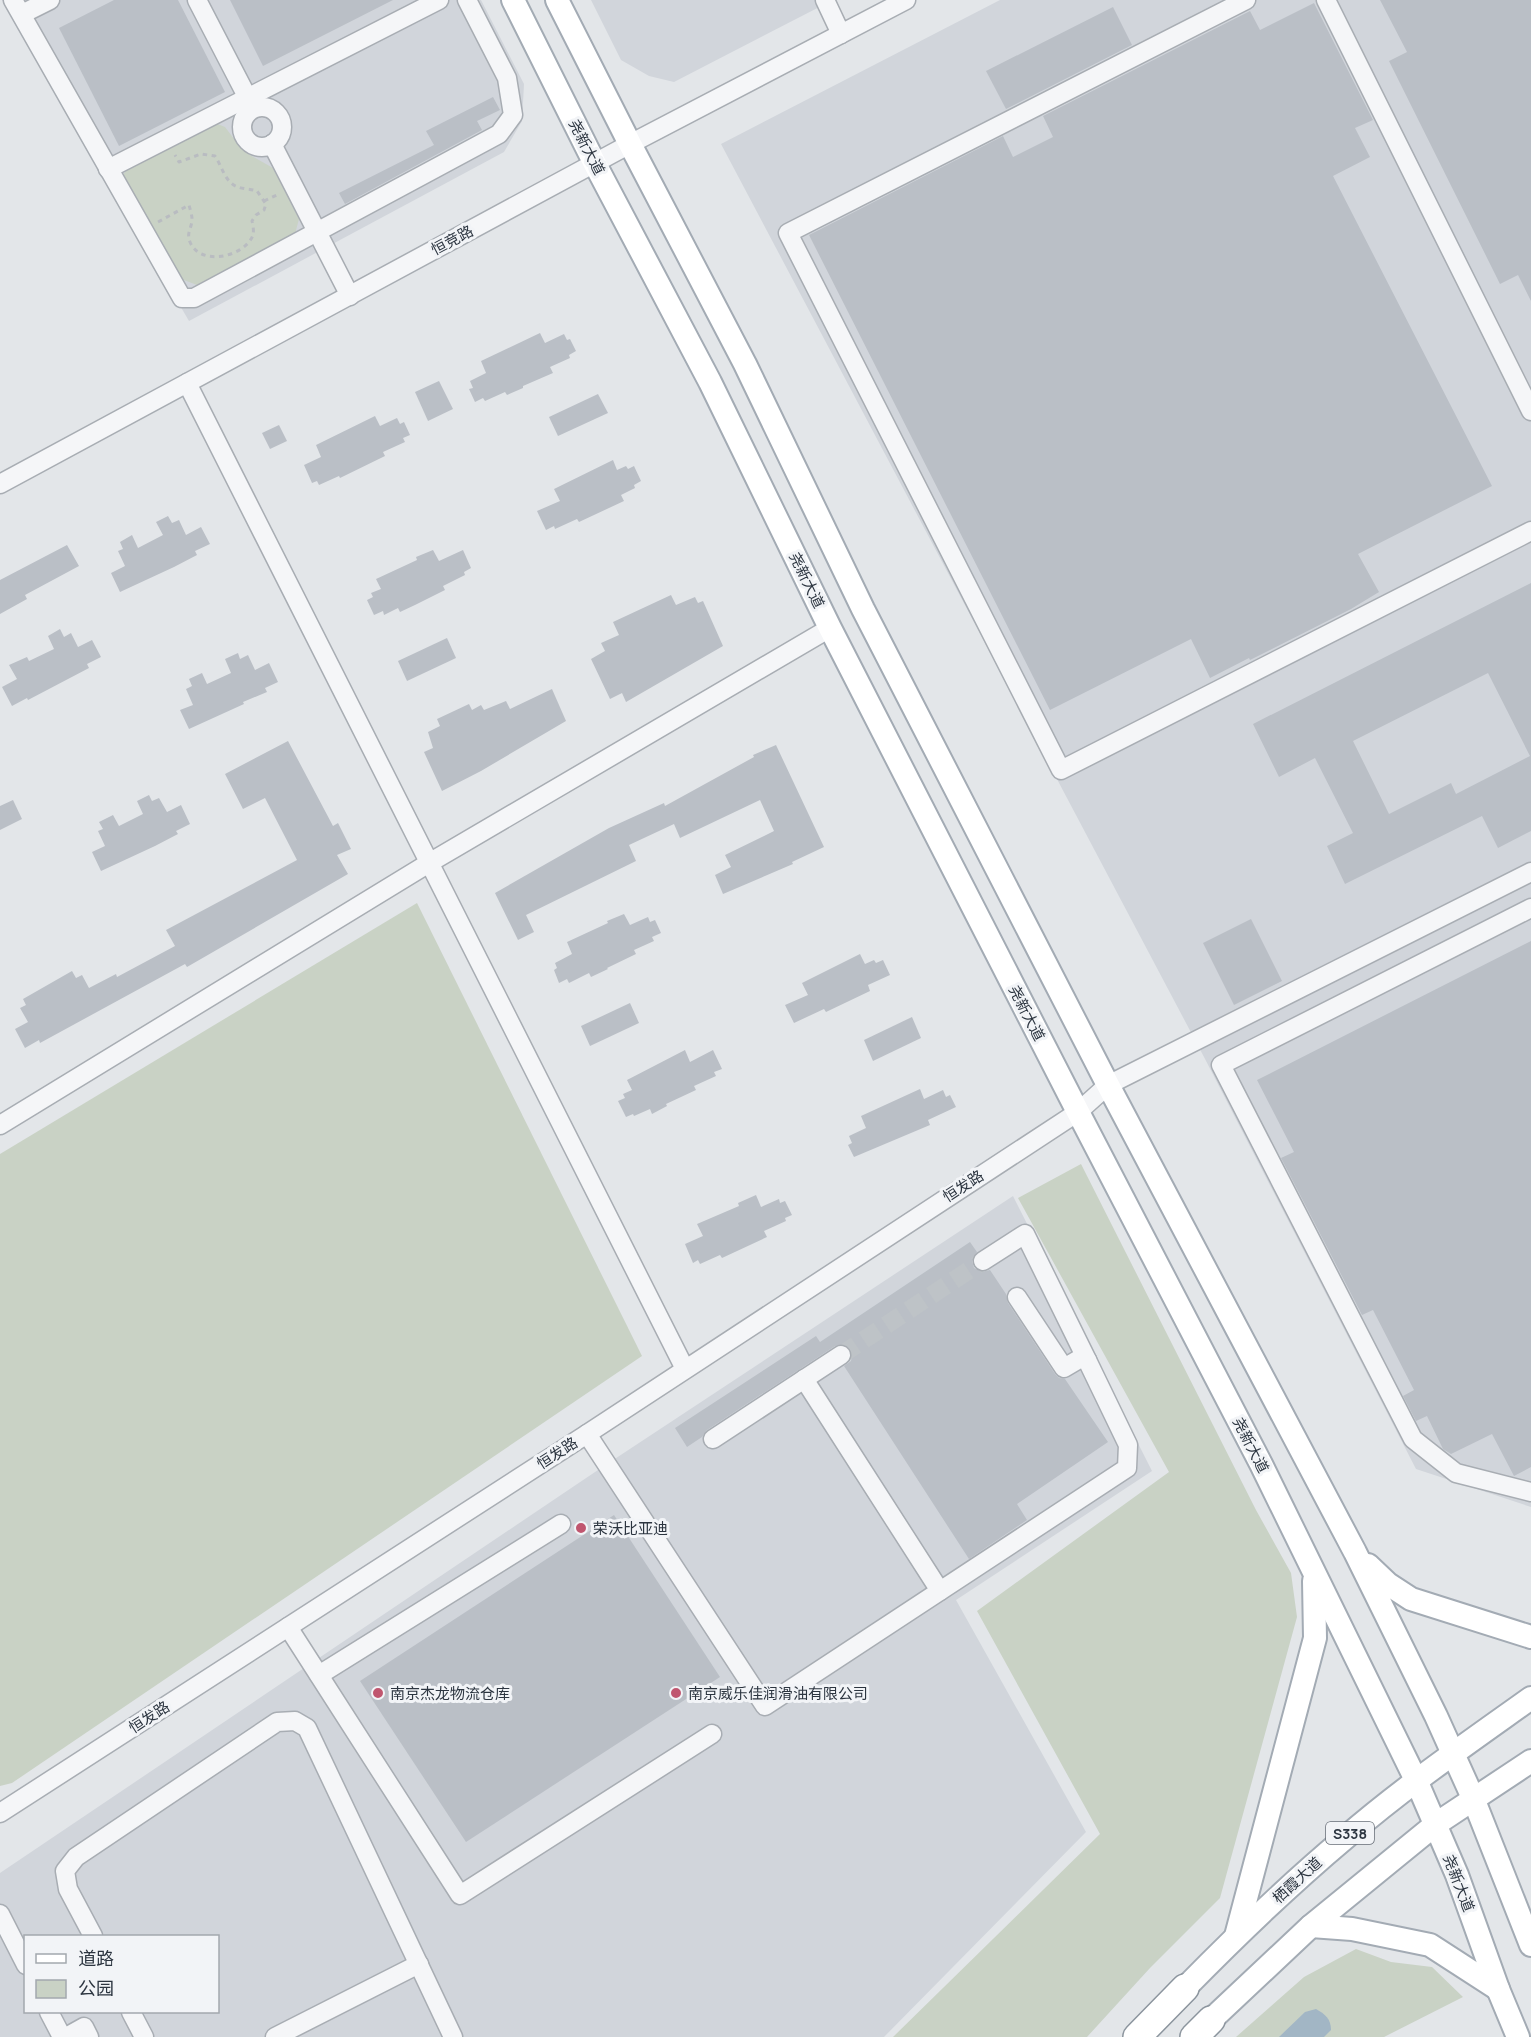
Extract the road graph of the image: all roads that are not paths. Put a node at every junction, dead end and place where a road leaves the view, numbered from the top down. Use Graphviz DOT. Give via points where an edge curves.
graph roads {
  1 [pos="50,0"];
  2 [pos="197,0"];
  3 [pos="439,0"];
  4 [pos="467,0"];
  5 [pos="513,0"];
  6 [pos="557,0"];
  7 [pos="825,0"];
  8 [pos="906,0"];
  9 [pos="1246,0"];
  10 [pos="1326,0"];
  11 [pos="18,7"];
  12 [pos="841,34"];
  13 [pos="250,103"];
  14 [pos="272,144"];
  15 [pos="630,144"];
  16 [pos="595,164"];
  17 [pos="108,169"];
  18 [pos="317,232"];
  19 [pos="350,296"];
  20 [pos="187,383"];
  21 [pos="1529,403"];
  22 [pos="0,484"];
  23 [pos="1531,531"];
  24 [pos="830,628"];
  25 [pos="429,863"];
  26 [pos="1531,872"];
  27 [pos="1531,908"];
  28 [pos="1108,1085"];
  29 [pos="1078,1112"];
  30 [pos="1,1122"];
  31 [pos="983,1261"];
  32 [pos="1017,1297"];
  33 [pos="841,1355"];
  34 [pos="1087,1360"];
  35 [pos="685,1369"];
  36 [pos="804,1379"];
  37 [pos="587,1434"];
  38 [pos="713,1439"];
  39 [pos="1531,1492"];
  40 [pos="561,1524"];
  41 [pos="1355,1552"];
  42 [pos="1313,1573"];
  43 [pos="940,1591"];
  44 [pos="288,1627"];
  45 [pos="1531,1637"];
  46 [pos="319,1675"];
  47 [pos="1531,1698"];
  48 [pos="712,1734"];
  49 [pos="1454,1754"];
  50 [pos="1531,1761"];
  51 [pos="1416,1780"];
  52 [pos="1473,1798"];
  53 [pos="0,1813"];
  54 [pos="1436,1824"];
  55 [pos="0,1914"];
  56 [pos="1311,1926"];
  57 [pos="92,1935"];
  58 [pos="1236,1937"];
  59 [pos="1531,1945"];
  60 [pos="24,1961"];
  61 [pos="419,1964"];
  62 [pos="1185,1988"];
  63 [pos="1498,1989"];
  64 [pos="50,2013"];
  65 [pos="132,2013"];
  66 [pos="1202,2028"];
  67 [pos="64,2037"];
  68 [pos="89,2037"];
  69 [pos="144,2037"];
  70 [pos="275,2037"];
  71 [pos="453,2037"];
  72 [pos="1137,2037"];
  73 [pos="1518,2037"];
  1 -- 11 [label="street"];
  2 -- 13 [label="street"];
  3 -- 13 [label="street"];
  4 -- 18 [label="street" via="507,78 513,115 499,134"];
  5 -- 16 [label="main road, 尧新大道"];
  6 -- 15 [label="main road"];
  7 -- 12 [label="street"];
  8 -- 12 [label="street, 恒竞路"];
  9 -- 23 [label="street" via="788,233 1061,770"];
  10 -- 21 [label="street"];
  11 -- 17 [label="street"];
  12 -- 15 [label="street, 恒竞路"];
  13 -- 14 [label="street" via="270,108 280,118 282,132"];
  13 -- 14 [label="street" via="243,135 252,145"];
  13 -- 17 [label="street"];
  14 -- 18 [label="street"];
  15 -- 16 [label="street, 恒竞路"];
  15 -- 28 [label="main road"];
  16 -- 19 [label="street, 恒竞路"];
  16 -- 24 [label="main road, 尧新大道" via="710,382"];
  17 -- 18 [label="street" via="182,298 194,298"];
  18 -- 19 [label="street"];
  19 -- 20 [label="street, 恒竞路"];
  20 -- 22 [label="street, 恒竞路"];
  20 -- 25 [label="street"];
  24 -- 25 [label="street"];
  24 -- 29 [label="main road, 尧新大道"];
  25 -- 30 [label="street"];
  25 -- 35 [label="street"];
  26 -- 28 [label="street, 恒发路"];
  27 -- 39 [label="street" via="1221,1065 1413,1439 1456,1473"];
  28 -- 29 [label="street, 恒发路"];
  28 -- 41 [label="main road"];
  29 -- 35 [label="street, 恒发路"];
  29 -- 42 [label="main road, 尧新大道" via="1262,1464"];
  31 -- 34 [label="street" via="1025,1234"];
  32 -- 34 [label="street" via="1064,1368 1081,1358"];
  33 -- 36 [label="street"];
  34 -- 43 [label="street" via="1128,1445 1127,1468"];
  35 -- 37 [label="street, 恒发路"];
  36 -- 38 [label="street"];
  36 -- 43 [label="street"];
  37 -- 43 [label="street" via="765,1706"];
  37 -- 44 [label="street, 恒发路"];
  40 -- 46 [label="street"];
  41 -- 45 [label="main road" via="1388,1584 1411,1599"];
  41 -- 49 [label="main road"];
  42 -- 51 [label="main road, 尧新大道"];
  42 -- 58 [label="main road" via="1315,1638"];
  44 -- 46 [label="street"];
  44 -- 53 [label="street, 恒发路"];
  46 -- 48 [label="street" via="460,1895"];
  47 -- 49 [label="main road, 栖霞大道 / S338"];
  49 -- 51 [label="main road, 栖霞大道 / S338"];
  49 -- 52 [label="main road"];
  50 -- 52 [label="main road"];
  51 -- 54 [label="main road, 尧新大道"];
  51 -- 58 [label="main road, 栖霞大道 / S338" via="1344,1838"];
  52 -- 54 [label="main road"];
  52 -- 59 [label="main road"];
  54 -- 56 [label="main road"];
  54 -- 63 [label="main road, 尧新大道"];
  55 -- 60 [label="street"];
  56 -- 63 [label="main road" via="1352,1929 1430,1946"];
  56 -- 66 [label="main road"];
  57 -- 61 [label="street" via="68,1889 65,1871 76,1857 277,1722 295,1721 307,1728"];
  58 -- 62 [label="main road, 栖霞大道 / S338"];
  61 -- 70 [label="street"];
  61 -- 71 [label="street"];
  62 -- 72 [label="highway, 栖霞大道 / S338"];
  63 -- 73 [label="main road, 尧新大道"];
  64 -- 67 [label="street"];
  65 -- 69 [label="street"];
  67 -- 68 [label="street" via="84,2027"];
}
